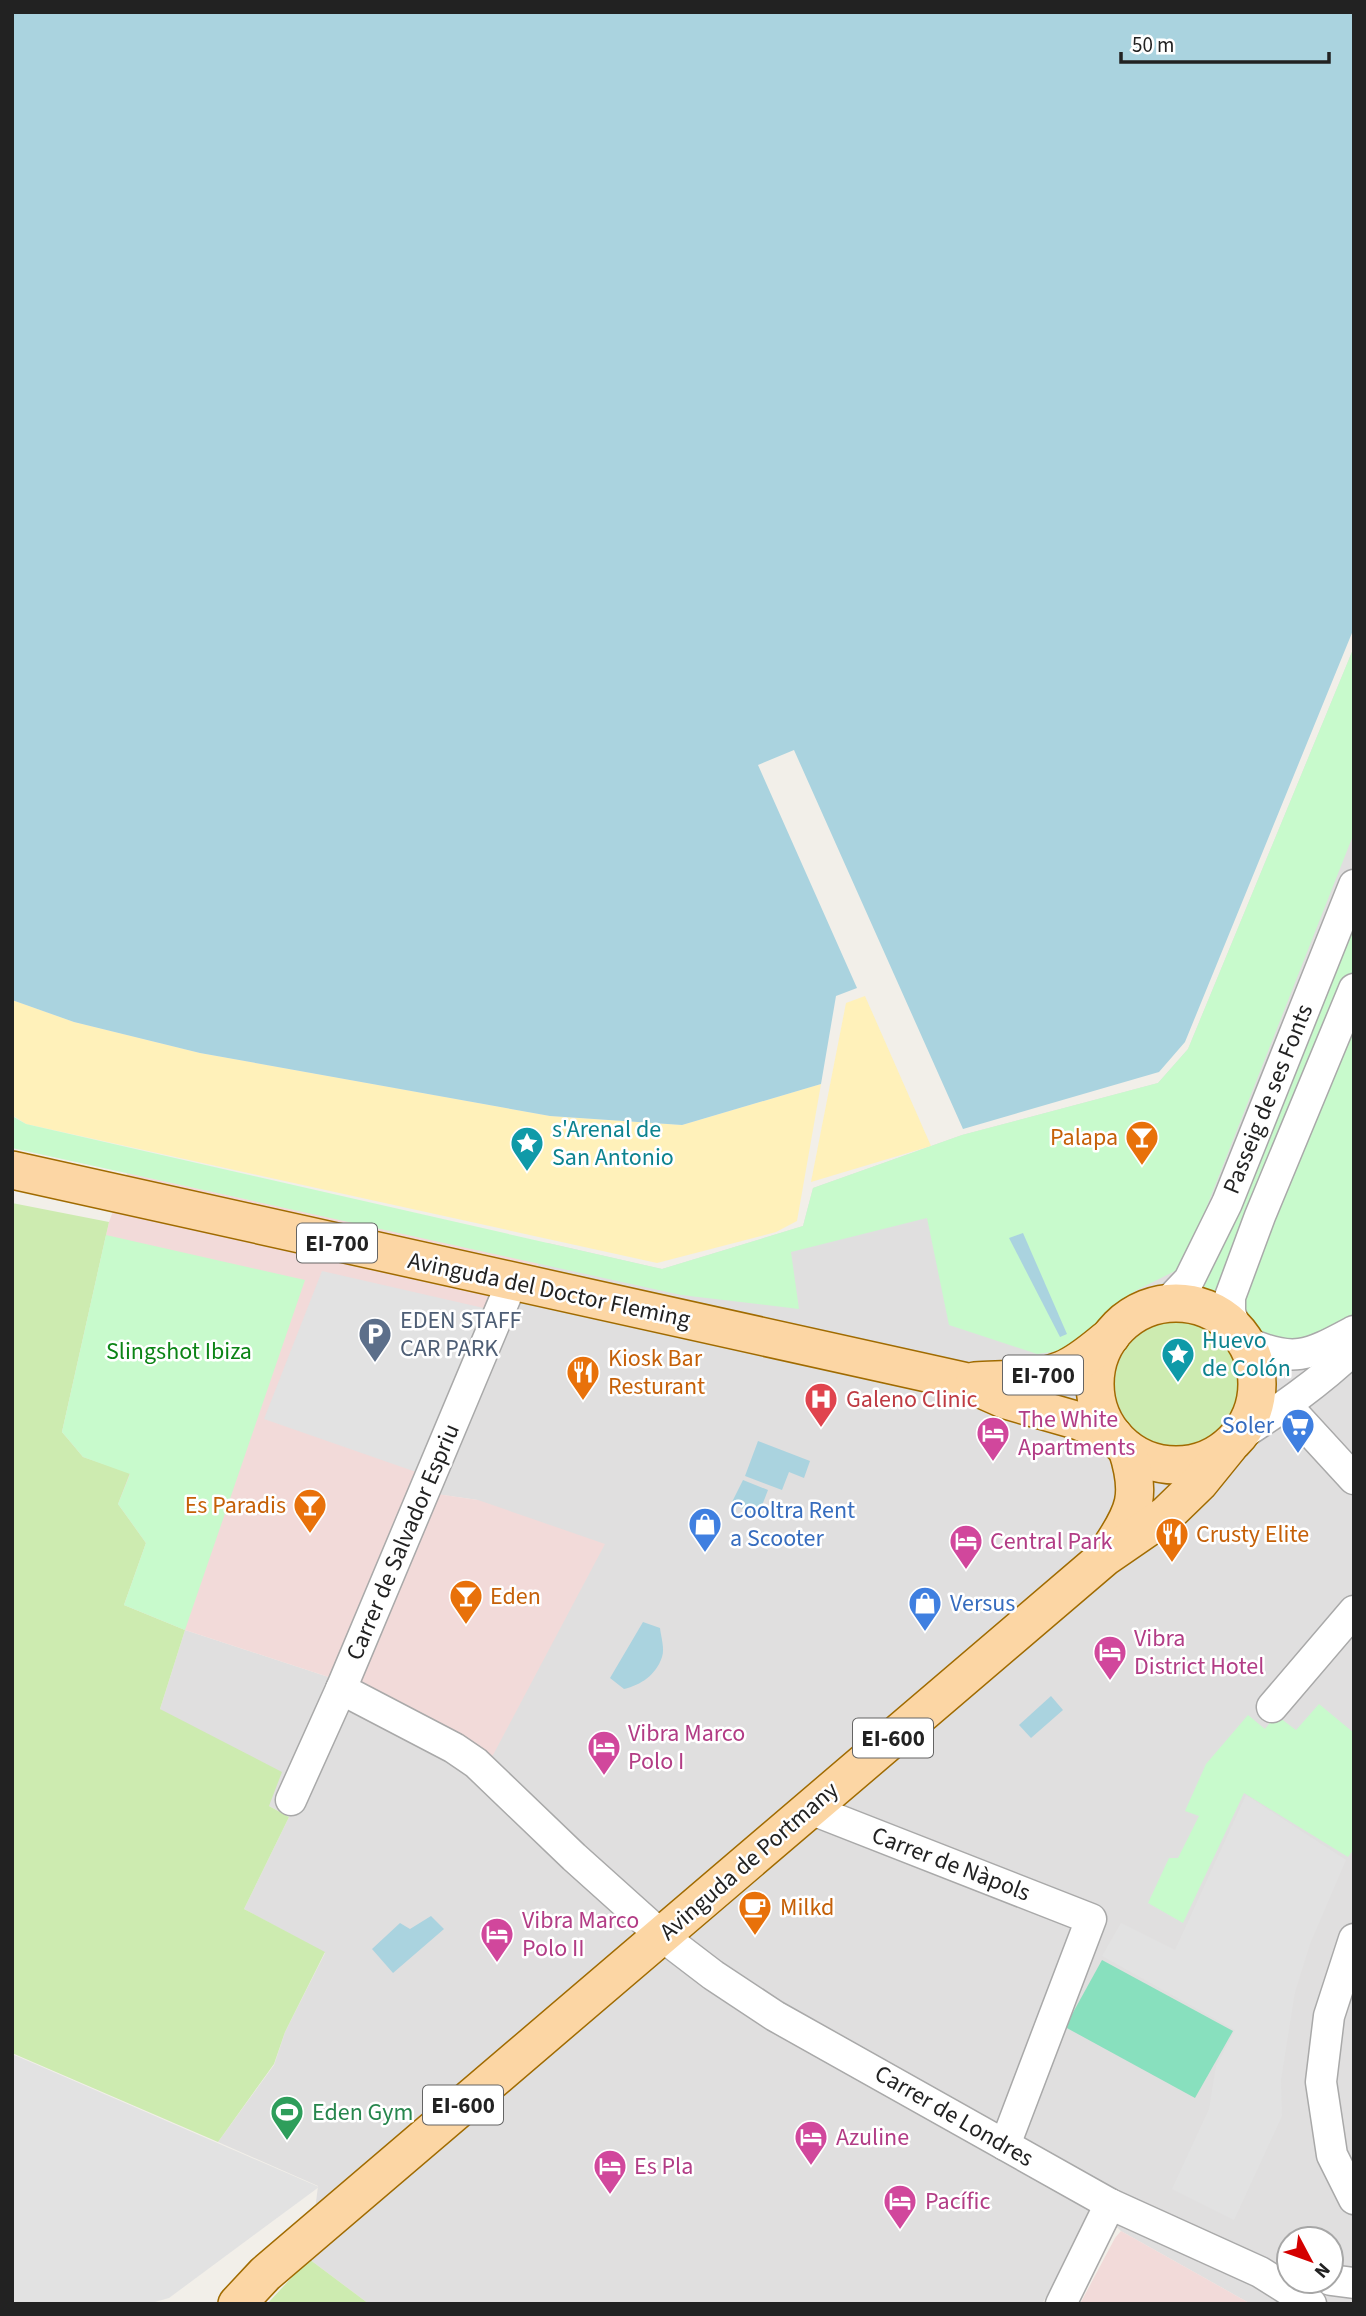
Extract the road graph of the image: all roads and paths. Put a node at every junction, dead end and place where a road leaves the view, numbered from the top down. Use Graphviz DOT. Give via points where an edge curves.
graph roads {
  1 [pos="1354,885"];
  2 [pos="1354,989"];
  3 [pos="12,1170"];
  4 [pos="512,1282"];
  5 [pos="1167,1304"];
  6 [pos="1354,1331"];
  7 [pos="1112,1335"];
  8 [pos="1241,1336"];
  9 [pos="1354,1349"];
  10 [pos="963,1381"];
  11 [pos="1286,1405"];
  12 [pos="1233,1441"];
  13 [pos="1121,1442"];
  14 [pos="1354,1479"];
  15 [pos="1105,1557"];
  16 [pos="1354,1611"];
  17 [pos="341,1689"];
  18 [pos="1272,1707"];
  19 [pos="290,1800"];
  20 [pos="810,1809"];
  21 [pos="662,1936"];
  22 [pos="1354,1938"];
  23 [pos="1005,2146"];
  24 [pos="1354,2199"];
  25 [pos="1110,2204"];
  26 [pos="1260,2272"];
  27 [pos="265,2274"];
  28 [pos="1275,2274"];
  29 [pos="1354,2284"];
  30 [pos="215,2304"];
  31 [pos="237,2304"];
  32 [pos="1061,2304"];
  33 [pos="1311,2304"];
  34 [pos="1343,2304"];
  1 -- 5 [label="street, Passeig de ses Fonts" via="1227,1203 1189,1280"];
  2 -- 8 [label="street, Passeig de ses Fonts" via="1230,1297 1230,1312"];
  3 -- 4 [label="main road, Avinguda del Doctor Fleming / EI-700"];
  4 -- 10 [label="main road, Avinguda del Doctor Fleming / EI-700"];
  4 -- 17 [label="street, Carrer de Salvador Espriu"];
  5 -- 7 [label="main road" via="1136,1314"];
  5 -- 8 [label="main road" via="1212,1311"];
  6 -- 8 [label="street" via="1294,1356 1274,1353"];
  7 -- 10 [label="main road, Avinguda del Doctor Fleming / EI-700" via="1062,1370 1036,1377"];
  7 -- 13 [label="main road" via="1099,1359 1095,1386 1100,1412"];
  8 -- 12 [label="main road" via="1254,1361 1257,1391 1249,1420"];
  9 -- 11 [label="street"];
  10 -- 13 [label="main road, Avinguda del Doctor Fleming / EI-700" via="1079,1421"];
  11 -- 12 [label="street"];
  11 -- 14 [label="street"];
  12 -- 13 [label="main road" via="1205,1460 1178,1465 1152,1461"];
  12 -- 15 [label="main road, Avinguda de Portmany / EI-600" via="1166,1515"];
  13 -- 15 [label="main road, Avinguda de Portmany / EI-600" via="1135,1478 1133,1510"];
  15 -- 20 [label="main road, Avinguda de Portmany / EI-600"];
  16 -- 18 [label="street"];
  17 -- 19 [label="street, Carrer de Salvador Espriu"];
  17 -- 21 [label="street, Carrer de Londres" via="476,1763"];
  20 -- 21 [label="main road, Avinguda de Portmany / EI-600"];
  20 -- 23 [label="street, Carrer de Nàpols" via="1091,1919"];
  21 -- 23 [label="street, Carrer de Londres" via="775,2016"];
  21 -- 27 [label="main road, Avinguda de Portmany / EI-600"];
  22 -- 24 [label="street" via="1329,2016 1321,2082 1332,2155"];
  23 -- 25 [label="street, Carrer de Londres"];
  25 -- 26 [label="street, Carrer de Londres"];
  25 -- 32 [label="street"];
  26 -- 28 [label="street, Carrer de Londres"];
  26 -- 33 [label="street, Carrer de Londres"];
  27 -- 30 [label="main road, Avinguda de Portmany / EI-600"];
  27 -- 31 [label="main road, Avinguda de Portmany / EI-600"];
  29 -- 34 [label="street"];
}
